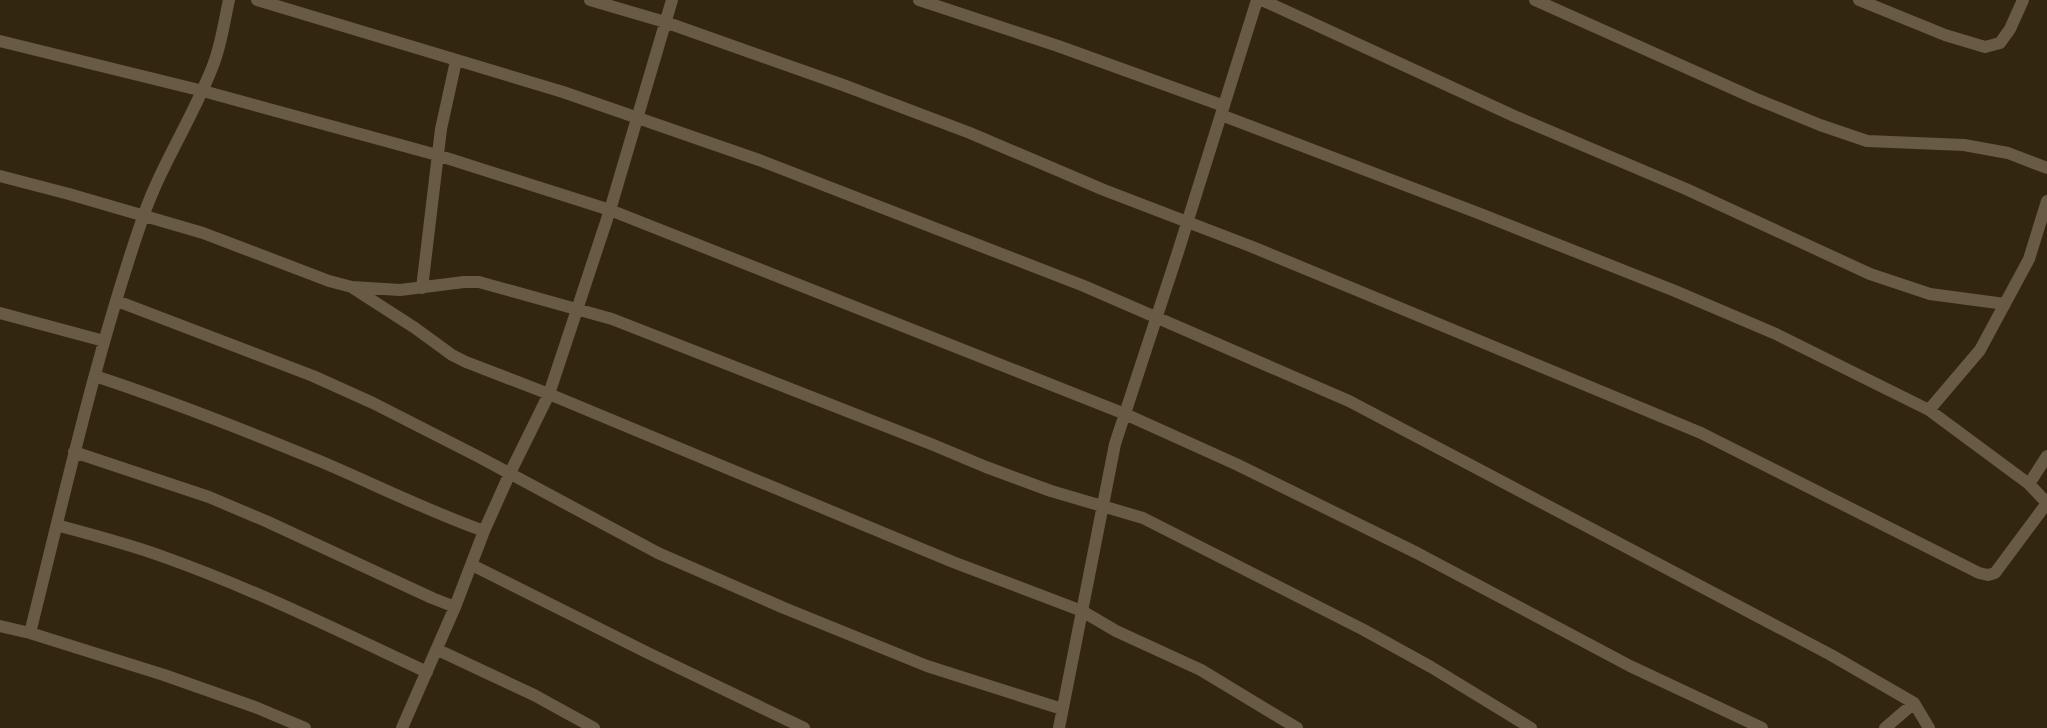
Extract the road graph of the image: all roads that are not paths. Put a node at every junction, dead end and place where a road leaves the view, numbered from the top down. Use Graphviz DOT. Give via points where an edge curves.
graph roads {
  1 [pos="229,0"];
  2 [pos="257,0"];
  3 [pos="590,0"];
  4 [pos="672,0"];
  5 [pos="919,0"];
  6 [pos="1257,0"];
  7 [pos="1262,0"];
  8 [pos="1535,0"];
  9 [pos="1859,0"];
  10 [pos="2023,0"];
  11 [pos="665,22"];
  12 [pos="0,41"];
  13 [pos="456,61"];
  14 [pos="203,91"];
  15 [pos="1223,110"];
  16 [pos="637,116"];
  17 [pos="437,155"];
  18 [pos="2047,168"];
  19 [pos="0,176"];
  20 [pos="2047,201"];
  21 [pos="610,210"];
  22 [pos="144,215"];
  23 [pos="1188,222"];
  24 [pos="352,287"];
  25 [pos="422,288"];
  26 [pos="117,301"];
  27 [pos="2006,304"];
  28 [pos="578,309"];
  29 [pos="0,313"];
  30 [pos="1157,317"];
  31 [pos="104,341"];
  32 [pos="95,376"];
  33 [pos="550,394"];
  34 [pos="1929,410"];
  35 [pos="1125,414"];
  36 [pos="74,452"];
  37 [pos="2047,456"];
  38 [pos="510,473"];
  39 [pos="2029,484"];
  40 [pos="2047,503"];
  41 [pos="1103,505"];
  42 [pos="57,525"];
  43 [pos="484,531"];
  44 [pos="472,565"];
  45 [pos="455,607"];
  46 [pos="1082,611"];
  47 [pos="0,626"];
  48 [pos="30,633"];
  49 [pos="438,650"];
  50 [pos="427,672"];
  51 [pos="1914,703"];
  52 [pos="1062,709"];
  53 [pos="305,728"];
  54 [pos="402,728"];
  55 [pos="594,728"];
  56 [pos="804,728"];
  57 [pos="1059,728"];
  58 [pos="1297,728"];
  59 [pos="1531,728"];
  60 [pos="1762,728"];
  61 [pos="1885,728"];
  62 [pos="1929,728"];
  1 -- 14 [label="street" via="213,66"];
  2 -- 13 [label="street"];
  3 -- 11 [label="street"];
  4 -- 11 [label="street"];
  5 -- 15 [label="street" via="1058,46"];
  6 -- 15 [label="street"];
  7 -- 27 [label="street" via="1514,116 1686,189 1870,274 1930,294"];
  8 -- 18 [label="street" via="1754,98 1854,137 1874,142 1964,145 2008,153"];
  9 -- 10 [label="street" via="1945,35 1985,47 2000,43 2010,29"];
  11 -- 16 [label="street"];
  11 -- 23 [label="street" via="970,133 1104,190"];
  12 -- 14 [label="street"];
  13 -- 16 [label="street"];
  13 -- 17 [label="street"];
  14 -- 17 [label="street"];
  14 -- 22 [label="street" via="163,170"];
  15 -- 23 [label="street"];
  15 -- 34 [label="street" via="1675,291 1776,334"];
  16 -- 21 [label="street"];
  16 -- 30 [label="street" via="788,171"];
  17 -- 21 [label="street"];
  17 -- 25 [label="street"];
  19 -- 22 [label="street"];
  20 -- 27 [label="street" via="2029,259"];
  21 -- 28 [label="street"];
  21 -- 35 [label="street"];
  22 -- 24 [label="street" via="203,233 329,281"];
  22 -- 26 [label="street"];
  23 -- 30 [label="street"];
  23 -- 40 [label="street" via="1701,432 1979,573 1995,573"];
  24 -- 25 [label="street" via="400,290"];
  24 -- 33 [label="street" via="452,355"];
  25 -- 28 [label="street" via="479,282"];
  26 -- 31 [label="street"];
  26 -- 38 [label="street" via="326,382 419,425"];
  27 -- 34 [label="street" via="1980,350"];
  28 -- 33 [label="street"];
  28 -- 41 [label="street" via="612,319 986,467 1051,491"];
  29 -- 31 [label="street"];
  30 -- 35 [label="street"];
  30 -- 51 [label="street" via="1349,401 1831,656"];
  31 -- 32 [label="street"];
  32 -- 36 [label="street"];
  32 -- 43 [label="street" via="322,462"];
  33 -- 38 [label="street"];
  33 -- 46 [label="street" via="953,562"];
  34 -- 39 [label="street"];
  35 -- 41 [label="street" via="1115,444"];
  35 -- 60 [label="street" via="1245,468 1417,553 1630,666"];
  36 -- 42 [label="street"];
  36 -- 45 [label="street" via="209,497"];
  37 -- 39 [label="street"];
  38 -- 43 [label="street"];
  38 -- 52 [label="street" via="658,553 784,608 927,666"];
  39 -- 40 [label="street"];
  41 -- 46 [label="street"];
  41 -- 59 [label="street" via="1143,518 1364,630"];
  42 -- 48 [label="street"];
  42 -- 50 [label="street" via="163,557 244,588"];
  43 -- 44 [label="street"];
  44 -- 45 [label="street"];
  44 -- 56 [label="street"];
  45 -- 49 [label="street"];
  46 -- 52 [label="street"];
  46 -- 58 [label="street" via="1116,631 1201,670"];
  47 -- 48 [label="street"];
  48 -- 53 [label="street" via="164,675 255,707"];
  49 -- 50 [label="street"];
  49 -- 55 [label="street" via="534,695"];
  50 -- 54 [label="street"];
  51 -- 61 [label="street"];
  51 -- 62 [label="street"];
  52 -- 57 [label="street"];
}
